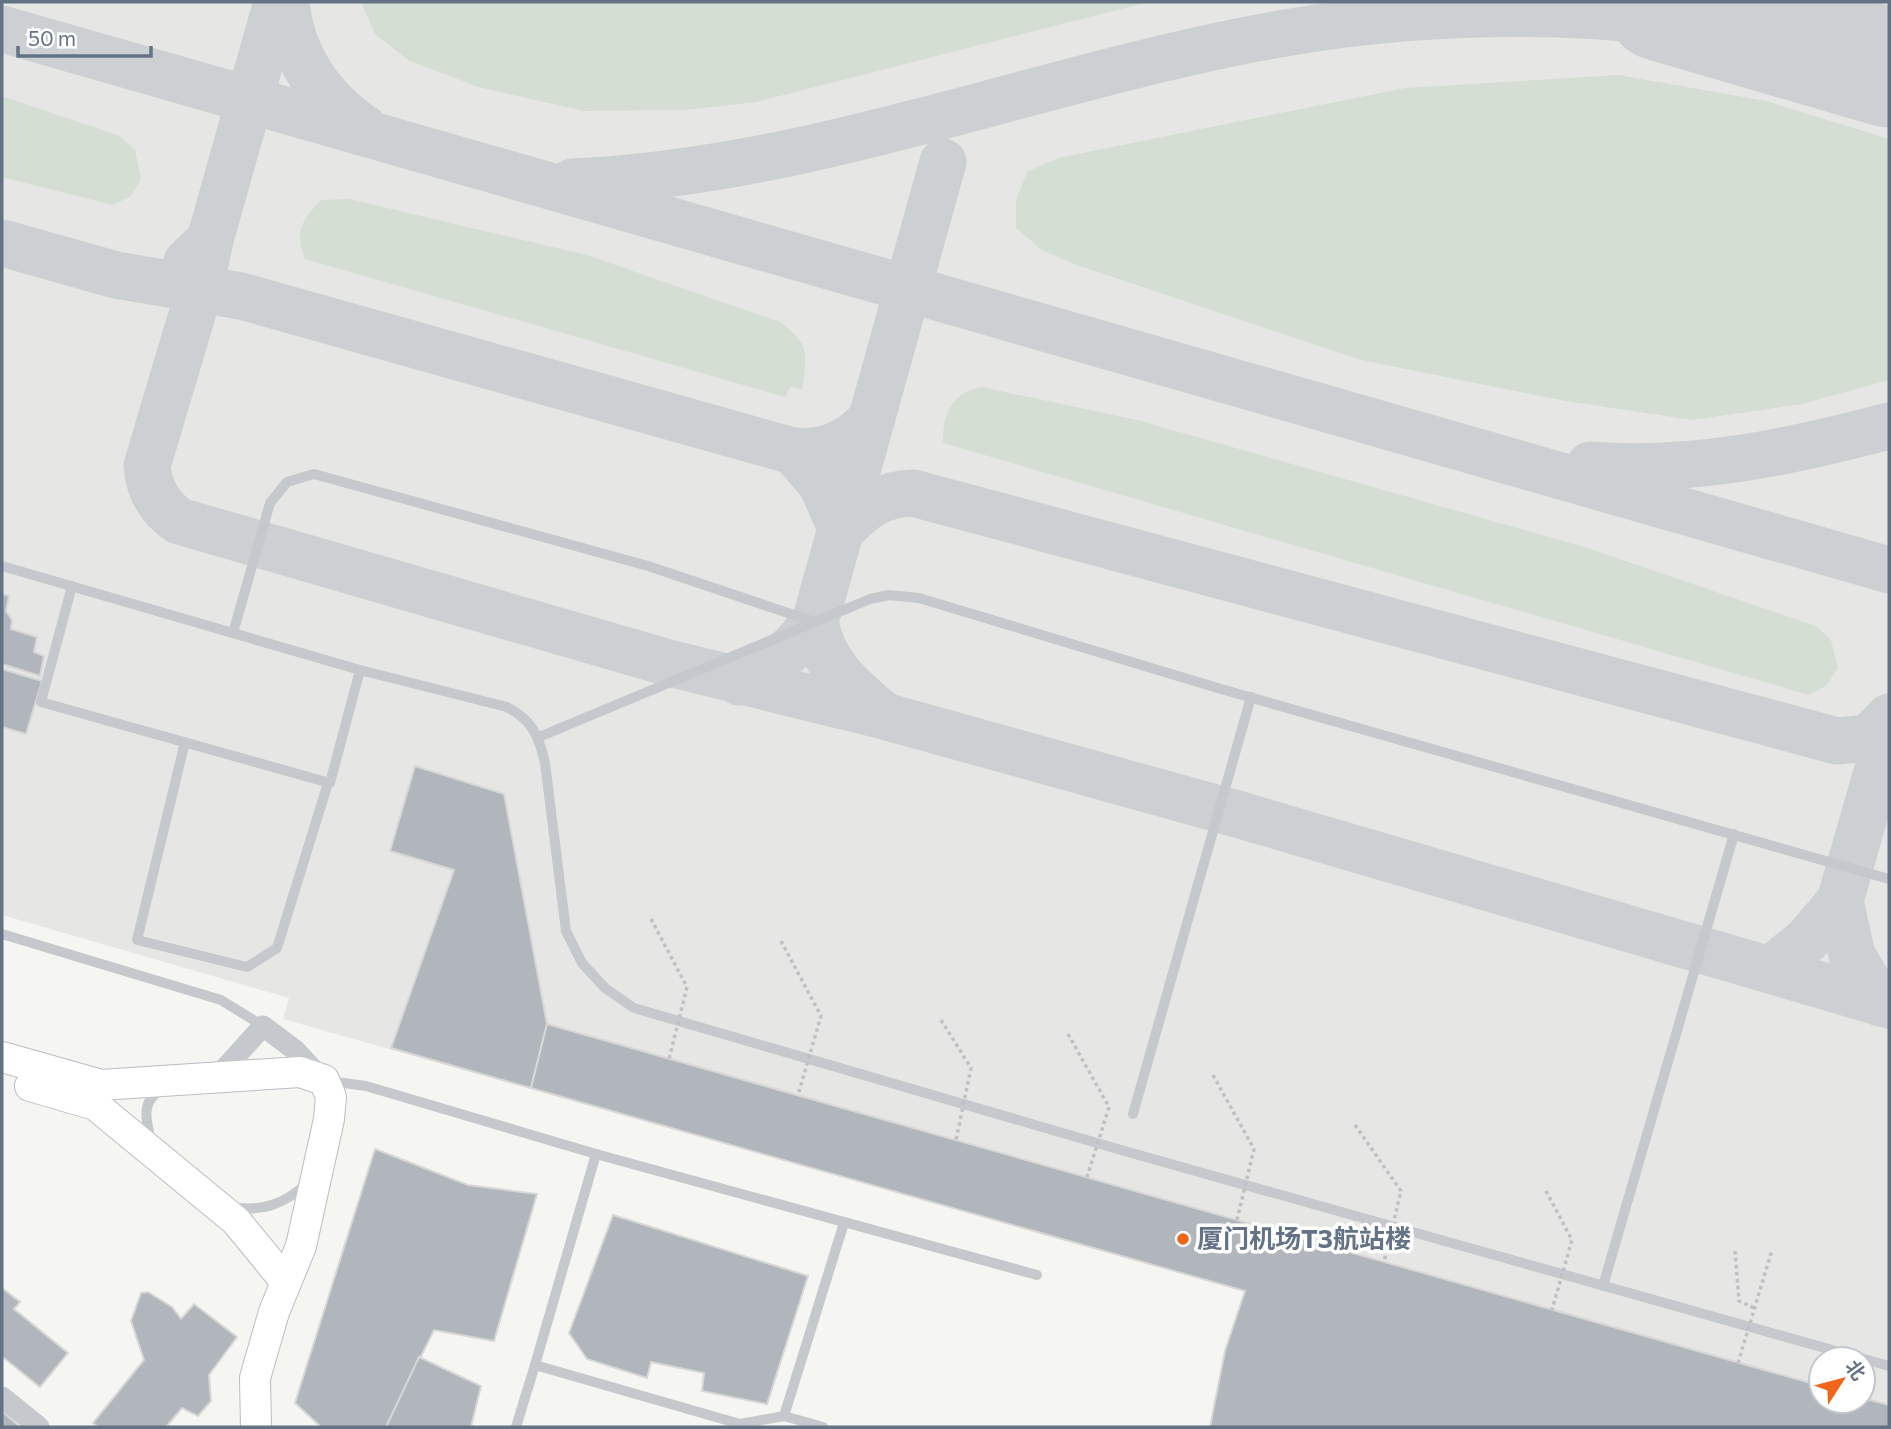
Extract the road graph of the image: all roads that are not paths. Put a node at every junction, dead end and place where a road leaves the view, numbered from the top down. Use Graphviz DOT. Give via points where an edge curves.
graph roads {
  1 [pos="2,566"];
  2 [pos="72,586"];
  3 [pos="815,622"];
  4 [pos="233,633"];
  5 [pos="360,670"];
  6 [pos="1251,697"];
  7 [pos="539,737"];
  8 [pos="185,742"];
  9 [pos="328,783"];
  10 [pos="1734,834"];
  11 [pos="1889,879"];
  12 [pos="2,934"];
  13 [pos="263,1026"];
  14 [pos="2,1057"];
  15 [pos="212,1077"];
  16 [pos="2,1078"];
  17 [pos="324,1080"];
  18 [pos="1133,1114"];
  19 [pos="153,1150"];
  20 [pos="596,1154"];
  21 [pos="319,1170"];
  22 [pos="216,1204"];
  23 [pos="844,1223"];
  24 [pos="1037,1275"];
  25 [pos="286,1282"];
  26 [pos="1603,1286"];
  27 [pos="535,1365"];
  28 [pos="1889,1366"];
  29 [pos="2,1397"];
  30 [pos="784,1416"];
  31 [pos="39,1427"];
  32 [pos="256,1427"];
  33 [pos="516,1427"];
  34 [pos="822,1427"];
  1 -- 2 [label="lane"];
  2 -- 4 [label="lane"];
  2 -- 8 [label="lane" via="41,702"];
  3 -- 4 [label="lane" via="622,559 314,474 287,482 270,503"];
  3 -- 6 [label="lane" via="870,599 890,595 919,598"];
  3 -- 7 [label="lane"];
  4 -- 5 [label="lane"];
  5 -- 7 [label="lane" via="507,708 524,716"];
  5 -- 9 [label="lane"];
  6 -- 10 [label="lane"];
  6 -- 18 [label="lane"];
  7 -- 26 [label="lane" via="566,931 605,988 634,1008"];
  8 -- 9 [label="lane"];
  8 -- 9 [label="lane" via="137,940 247,967 267,957 277,948"];
  10 -- 11 [label="lane"];
  10 -- 26 [label="lane"];
  12 -- 13 [label="lane" via="221,1000"];
  13 -- 15 [label="street"];
  13 -- 17 [label="street" via="296,1050"];
  14 -- 15 [label="main road" via="101,1085"];
  15 -- 17 [label="main road" via="300,1072"];
  15 -- 19 [label="lane" via="169,1085 155,1093 146,1115"];
  16 -- 19 [label="main road" via="95,1105"];
  17 -- 20 [label="lane" via="366,1086"];
  17 -- 21 [label="main road" via="331,1097"];
  19 -- 22 [label="main road"];
  20 -- 23 [label="lane"];
  20 -- 27 [label="lane"];
  21 -- 22 [label="lane" via="275,1206"];
  21 -- 25 [label="main road" via="301,1246"];
  22 -- 25 [label="main road" via="262,1249"];
  23 -- 24 [label="lane"];
  23 -- 30 [label="lane"];
  25 -- 32 [label="main road" via="255,1378"];
  26 -- 28 [label="lane"];
  27 -- 30 [label="lane" via="740,1424"];
  27 -- 33 [label="lane"];
  29 -- 31 [label="street"];
  30 -- 34 [label="lane"];
}
